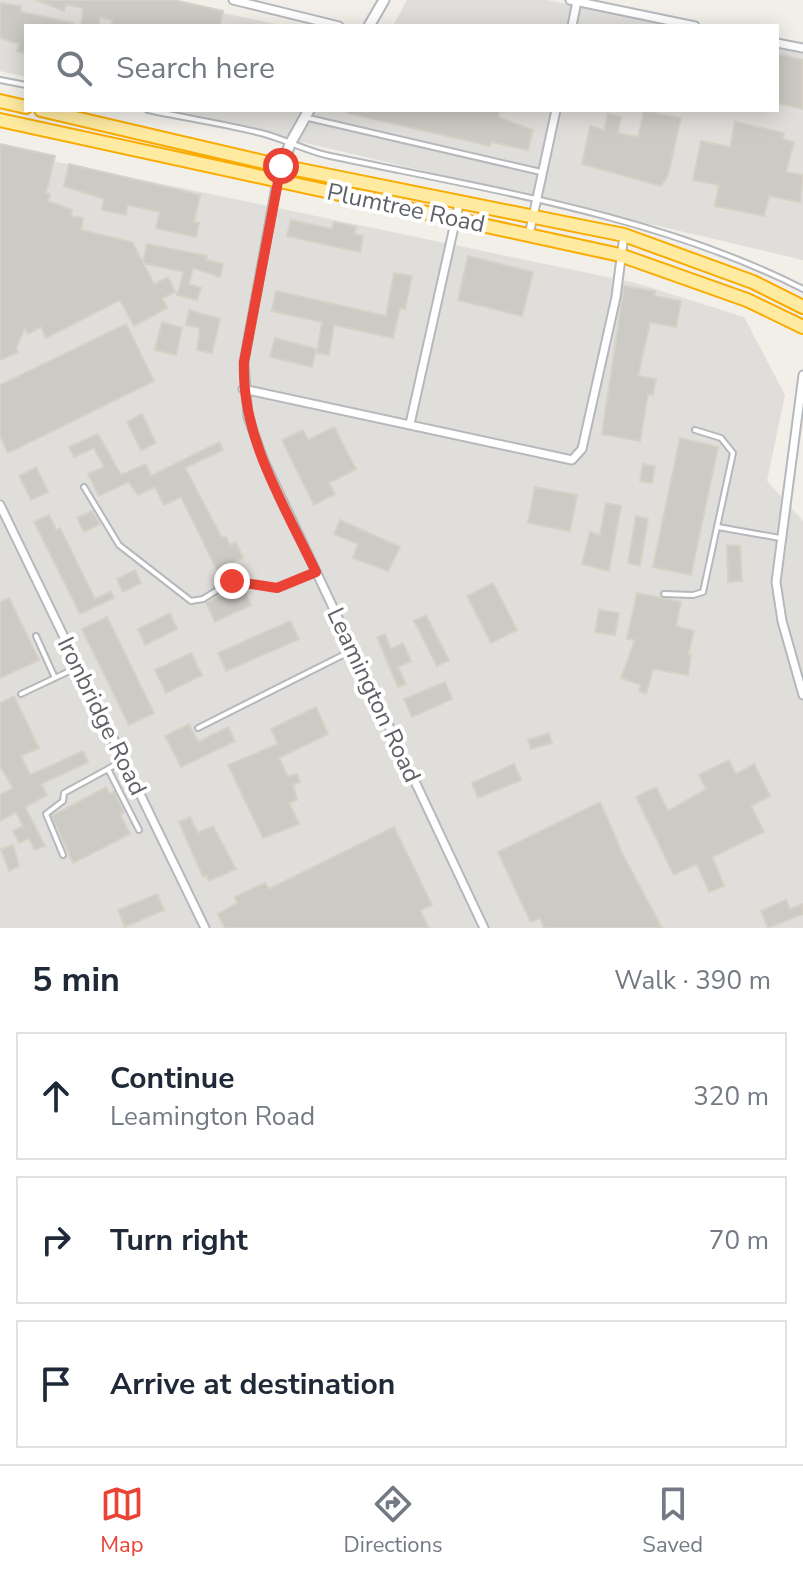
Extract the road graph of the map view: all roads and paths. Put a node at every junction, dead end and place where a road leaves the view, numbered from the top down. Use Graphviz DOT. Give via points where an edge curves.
graph roads {
  1 [pos="233,0"];
  2 [pos="384,0"];
  3 [pos="574,1"];
  4 [pos="331,24"];
  5 [pos="370,24"];
  6 [pos="572,24"];
  7 [pos="685,24"];
  8 [pos="779,43"];
  9 [pos="803,48"];
  10 [pos="0,80"];
  11 [pos="24,85"];
  12 [pos="0,101"];
  13 [pos="24,107"];
  14 [pos="50,112"];
  15 [pos="158,112"];
  16 [pos="556,112"];
  17 [pos="306,114"];
  18 [pos="0,120"];
  19 [pos="290,144"];
  20 [pos="281,166"];
  21 [pos="543,173"];
  22 [pos="277,181"];
  23 [pos="460,200"];
  24 [pos="536,200"];
  25 [pos="456,218"];
  26 [pos="533,219"];
  27 [pos="529,235"];
  28 [pos="624,235"];
  29 [pos="620,255"];
  30 [pos="803,289"];
  31 [pos="803,307"];
  32 [pos="803,327"];
  33 [pos="803,375"];
  34 [pos="243,389"];
  35 [pos="410,424"];
  36 [pos="695,430"];
  37 [pos="84,487"];
  38 [pos="0,505"];
  39 [pos="718,527"];
  40 [pos="780,538"];
  41 [pos="316,572"];
  42 [pos="664,594"];
  43 [pos="36,636"];
  44 [pos="353,650"];
  45 [pos="78,667"];
  46 [pos="55,678"];
  47 [pos="21,694"];
  48 [pos="803,695"];
  49 [pos="198,728"];
  50 [pos="123,760"];
  51 [pos="108,769"];
  52 [pos="139,830"];
  53 [pos="63,855"];
  54 [pos="205,928"];
  55 [pos="484,928"];
  1 -- 4 [label="street"];
  2 -- 5 [label="street"];
  3 -- 6 [label="street"];
  3 -- 7 [label="street"];
  8 -- 9 [label="street"];
  10 -- 11 [label="lane"];
  12 -- 13 [label="highway"];
  14 -- 20 [label="highway, Plumtree Road"];
  15 -- 19 [label="lane"];
  16 -- 21 [label="street"];
  17 -- 19 [label="street"];
  17 -- 21 [label="lane"];
  18 -- 22 [label="highway, Plumtree Road"];
  19 -- 20 [label="street"];
  19 -- 24 [label="lane"];
  20 -- 22 [label="street"];
  20 -- 23 [label="highway, Plumtree Road"];
  21 -- 24 [label="street"];
  22 -- 25 [label="highway, Plumtree Road"];
  22 -- 34 [label="street, Leamington Road"];
  23 -- 25 [label="street"];
  23 -- 26 [label="highway, Plumtree Road"];
  24 -- 26 [label="street"];
  24 -- 30 [label="lane" via="758,266"];
  25 -- 27 [label="highway, Plumtree Road"];
  25 -- 35 [label="street"];
  26 -- 27 [label="street"];
  26 -- 28 [label="highway, Plumtree Road"];
  27 -- 29 [label="highway, Plumtree Road"];
  28 -- 29 [label="street"];
  28 -- 31 [label="highway, Plumtree Road" via="753,282"];
  29 -- 32 [label="highway, Plumtree Road" via="747,300"];
  29 -- 35 [label="street" via="616,297 576,457 567,460"];
  33 -- 40 [label="street"];
  34 -- 35 [label="street"];
  34 -- 41 [label="street, Leamington Road" via="259,449"];
  36 -- 39 [label="lane" via="721,438 733,453"];
  37 -- 41 [label="lane" via="119,545 191,601 232,581 277,588"];
  38 -- 45 [label="street, Ironbridge Road"];
  39 -- 40 [label="lane"];
  39 -- 42 [label="lane" via="703,592"];
  40 -- 48 [label="street" via="778,595"];
  41 -- 44 [label="street, Leamington Road"];
  43 -- 46 [label="lane"];
  44 -- 49 [label="lane"];
  44 -- 55 [label="street, Leamington Road"];
  45 -- 46 [label="lane"];
  45 -- 50 [label="street, Ironbridge Road"];
  46 -- 47 [label="lane"];
  50 -- 51 [label="lane"];
  50 -- 54 [label="street, Ironbridge Road"];
  51 -- 52 [label="lane"];
  51 -- 53 [label="lane" via="64,793 63,801 46,814"];
}
